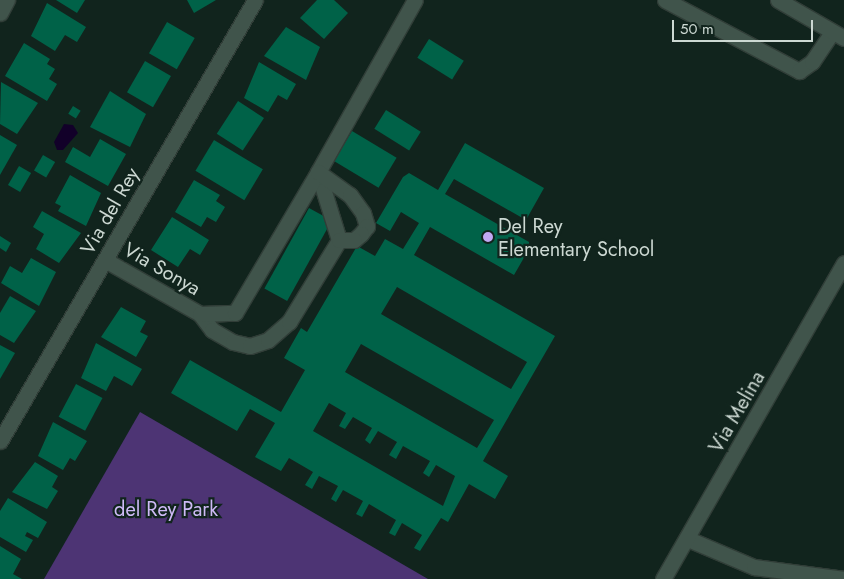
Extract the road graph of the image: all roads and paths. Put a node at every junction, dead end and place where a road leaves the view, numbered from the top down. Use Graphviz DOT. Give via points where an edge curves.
graph roads {
  1 [pos="7,0"];
  2 [pos="255,0"];
  3 [pos="415,0"];
  4 [pos="665,0"];
  5 [pos="778,0"];
  6 [pos="0,13"];
  7 [pos="838,35"];
  8 [pos="318,172"];
  9 [pos="339,240"];
  10 [pos="105,260"];
  11 [pos="844,263"];
  12 [pos="200,314"];
  13 [pos="0,441"];
  14 [pos="688,539"];
  15 [pos="844,578"];
  16 [pos="664,579"];
  1 -- 6 [label="street"];
  2 -- 10 [label="street, Via del Rey"];
  3 -- 8 [label="street"];
  4 -- 7 [label="street" via="798,71 812,62"];
  5 -- 7 [label="street"];
  8 -- 9 [label="street"];
  8 -- 9 [label="street" via="350,195 364,213 367,226 361,234 354,240"];
  8 -- 12 [label="street" via="236,313"];
  9 -- 12 [label="street" via="289,322 268,340 250,346 233,342 212,330"];
  10 -- 12 [label="street, Via Sonya"];
  10 -- 13 [label="street, Via del Rey"];
  11 -- 14 [label="street, Via Melina"];
  14 -- 15 [label="street" via="754,567"];
  14 -- 16 [label="street, Via Melina"];
}
